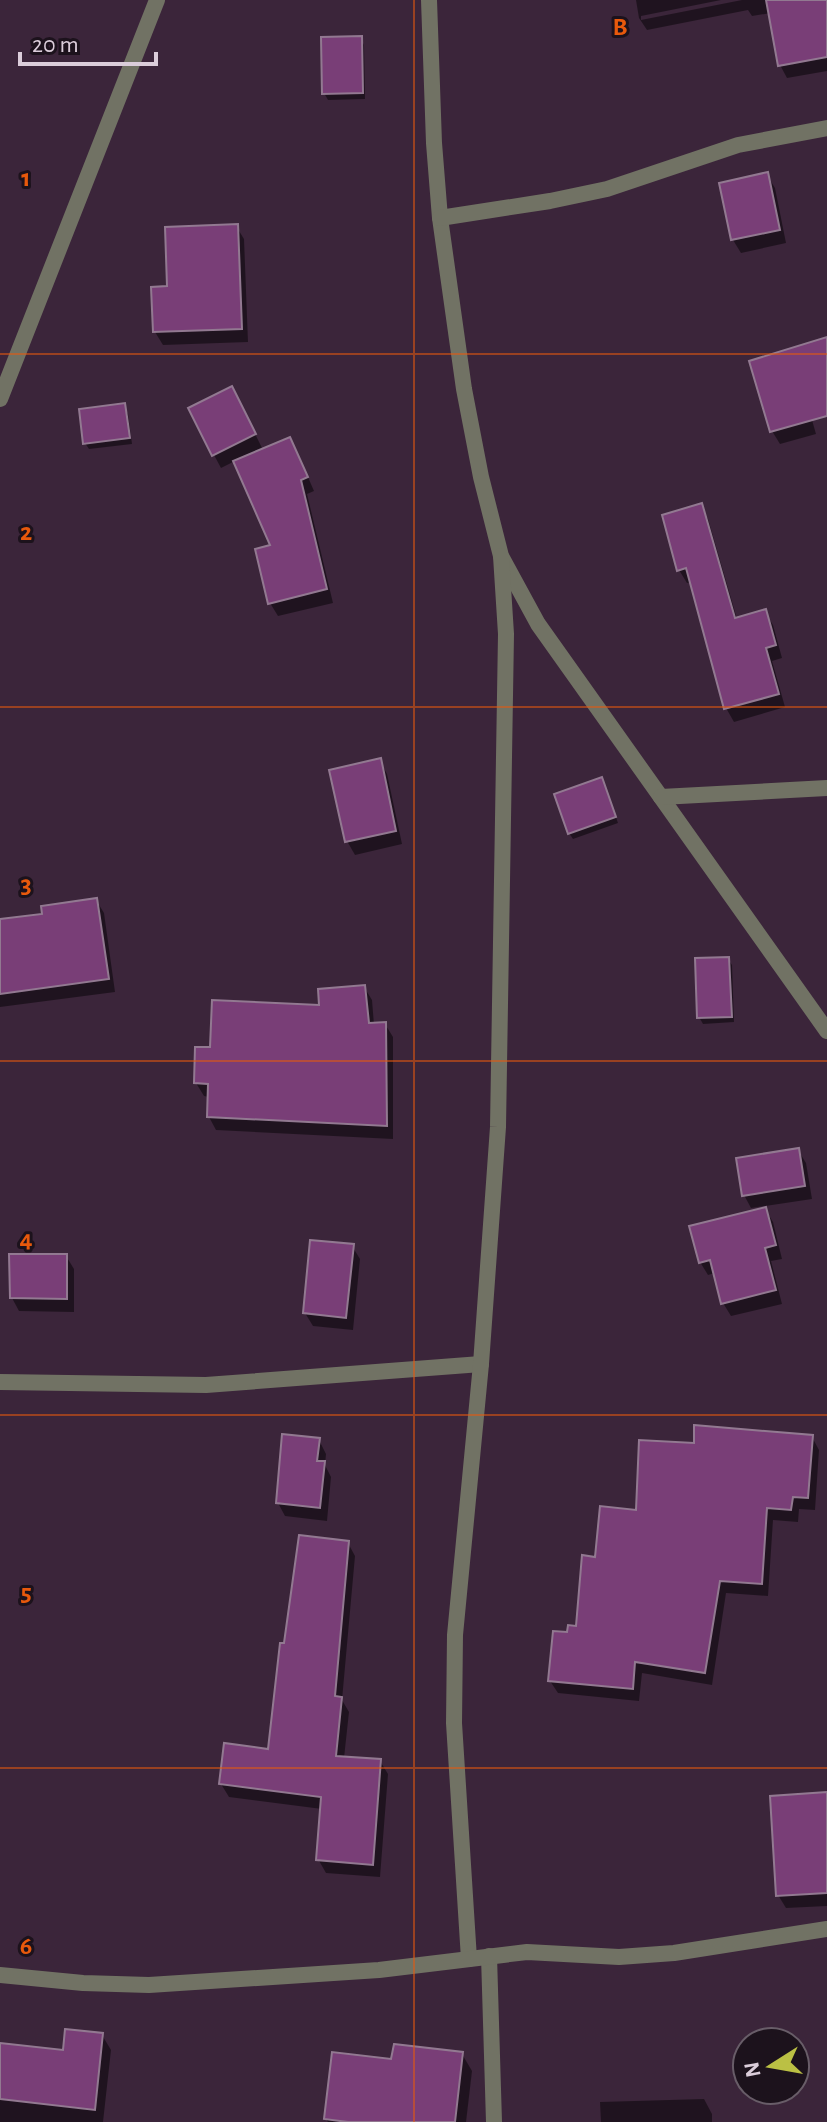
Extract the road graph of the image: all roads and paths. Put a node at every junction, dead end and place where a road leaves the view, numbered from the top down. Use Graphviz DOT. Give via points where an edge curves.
graph roads {
  1 [pos="157,0"];
  2 [pos="429,0"];
  3 [pos="827,128"];
  4 [pos="440,218"];
  5 [pos="0,399"];
  6 [pos="501,556"];
  7 [pos="827,788"];
  8 [pos="661,797"];
  9 [pos="827,1031"];
  10 [pos="481,1364"];
  11 [pos="0,1382"];
  12 [pos="827,1929"];
  13 [pos="489,1956"];
  14 [pos="469,1959"];
  15 [pos="0,1975"];
  16 [pos="494,2122"];
  1 -- 5 [label="street"];
  2 -- 4 [label="street"];
  3 -- 4 [label="street" via="738,145 607,189"];
  4 -- 6 [label="street" via="464,389"];
  6 -- 8 [label="street" via="538,624"];
  6 -- 10 [label="street" via="506,634 498,1127"];
  7 -- 8 [label="street"];
  8 -- 9 [label="street"];
  10 -- 11 [label="street" via="206,1385"];
  10 -- 14 [label="street" via="455,1635 454,1723"];
  12 -- 13 [label="street" via="674,1953"];
  13 -- 14 [label="street"];
  13 -- 16 [label="street"];
  14 -- 15 [label="street" via="149,1985"];
}
